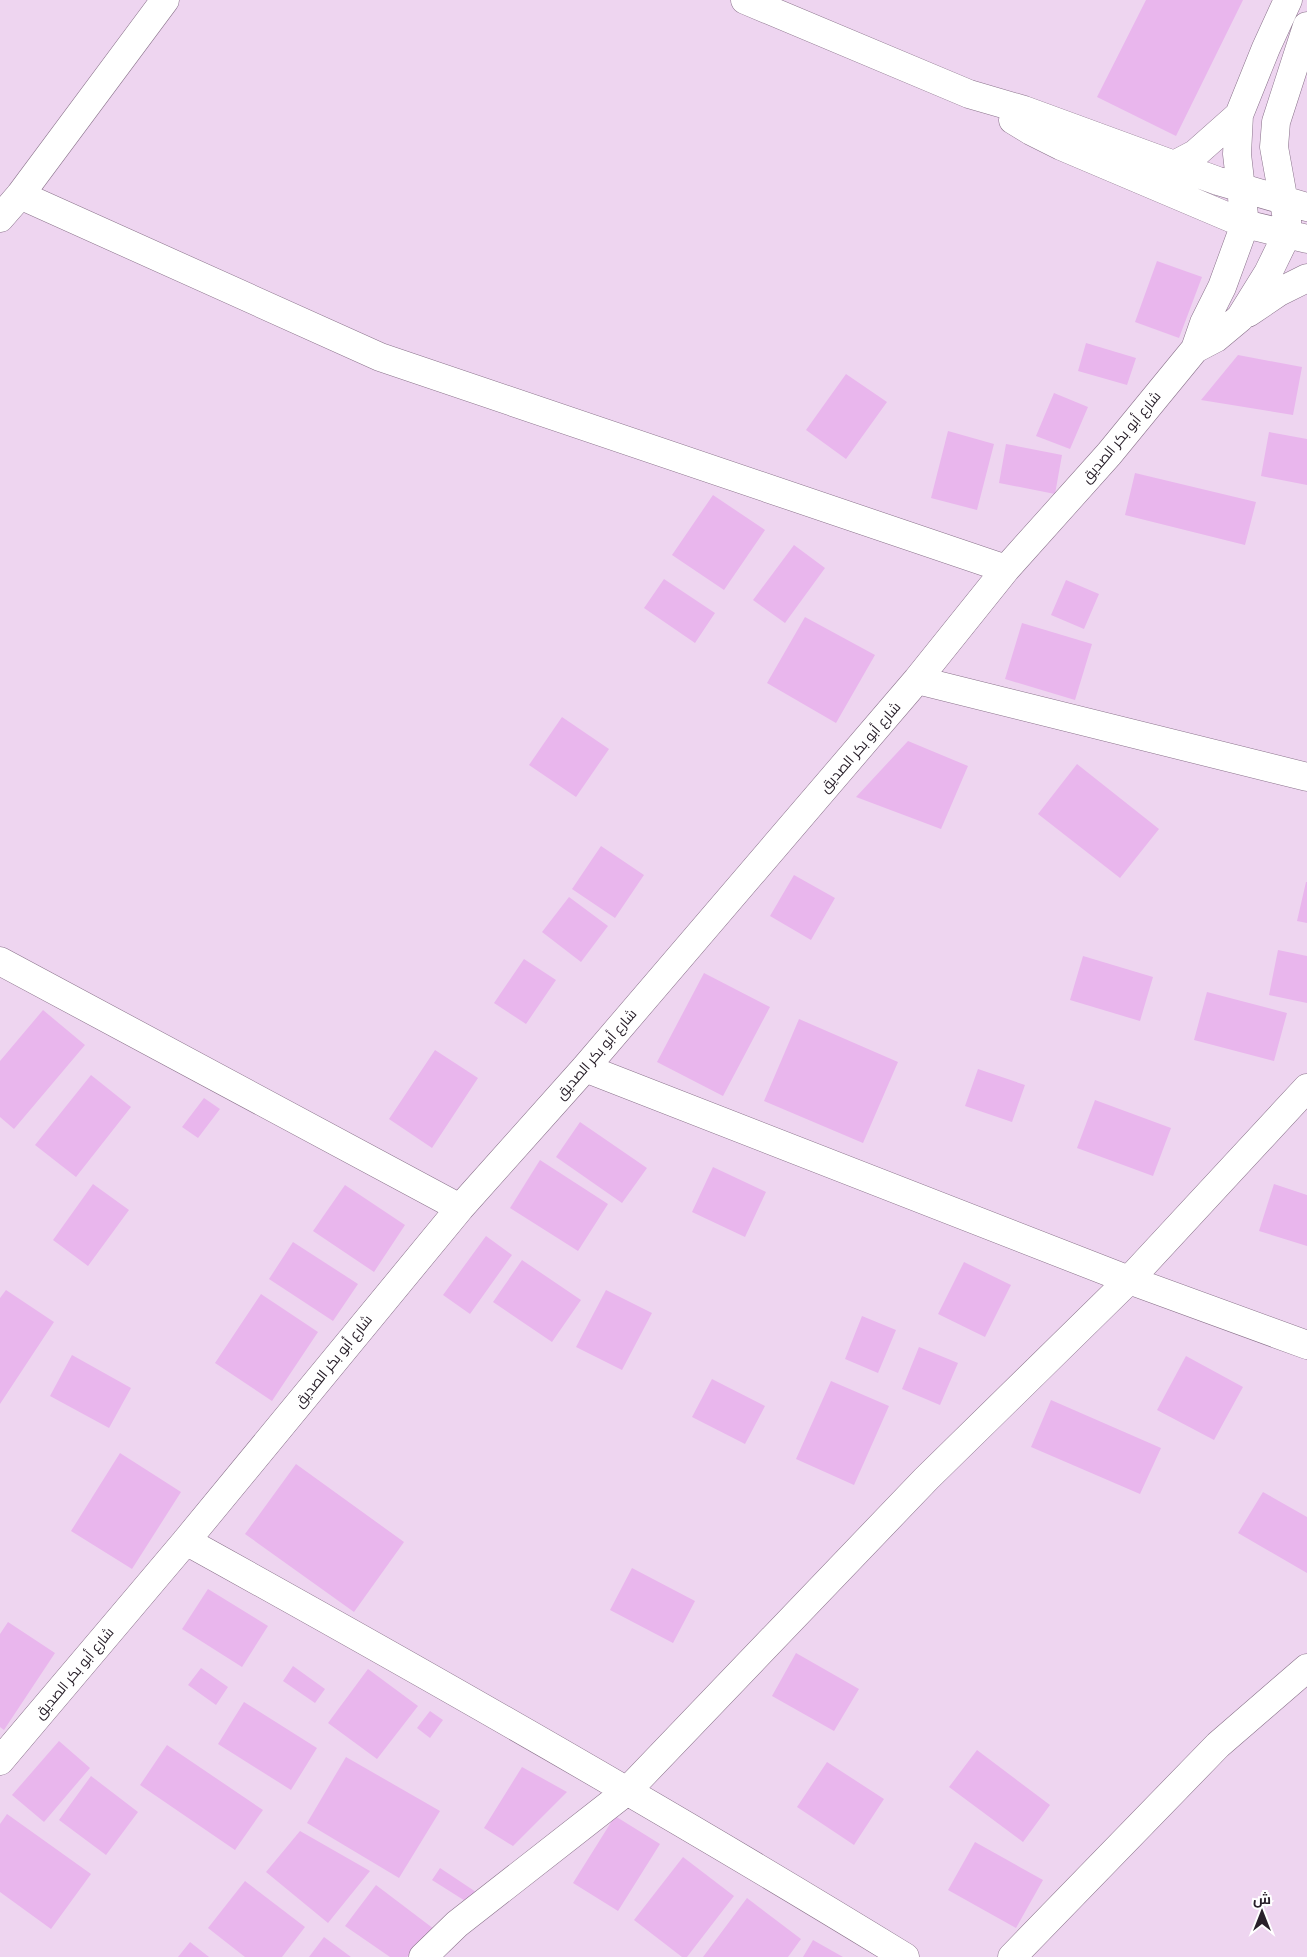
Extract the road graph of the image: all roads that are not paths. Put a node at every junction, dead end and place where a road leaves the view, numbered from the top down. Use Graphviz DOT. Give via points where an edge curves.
graph roads {
  1 [pos="165,0"];
  2 [pos="745,0"];
  3 [pos="1288,0"];
  4 [pos="1307,26"];
  5 [pos="969,94"];
  6 [pos="1239,116"];
  7 [pos="1176,164"];
  8 [pos="1241,187"];
  9 [pos="20,195"];
  10 [pos="1295,204"];
  11 [pos="0,218"];
  12 [pos="1245,224"];
  13 [pos="1297,236"];
  14 [pos="1307,278"];
  15 [pos="1240,318"];
  16 [pos="1195,349"];
  17 [pos="1006,569"];
  18 [pos="917,680"];
  19 [pos="1307,777"];
  20 [pos="0,961"];
  21 [pos="585,1068"];
  22 [pos="1307,1088"];
  23 [pos="460,1208"];
  24 [pos="1129,1280"];
  25 [pos="1307,1345"];
  26 [pos="186,1541"];
  27 [pos="1303,1675"];
  28 [pos="0,1761"];
  29 [pos="627,1791"];
  30 [pos="423,1957"];
  31 [pos="905,1957"];
  32 [pos="1012,1957"];
  1 -- 9 [label="street"];
  2 -- 5 [label="street"];
  3 -- 6 [label="street"];
  4 -- 10 [label="street, شارع أبو بكر الصديق" via="1276,122 1274,147"];
  5 -- 7 [label="street"];
  5 -- 12 [label="street" via="1031,132"];
  6 -- 7 [label="street" via="1195,154"];
  6 -- 8 [label="street, شارع أبو بكر الصديق"];
  7 -- 8 [label="street"];
  8 -- 10 [label="street"];
  8 -- 12 [label="street, شارع أبو بكر الصديق"];
  9 -- 11 [label="street"];
  9 -- 17 [label="street" via="380,357"];
  10 -- 13 [label="street, شارع أبو بكر الصديق" via="1287,219"];
  12 -- 13 [label="street"];
  12 -- 16 [label="street, شارع أبو بكر الصديق"];
  13 -- 15 [label="street, شارع أبو بكر الصديق" via="1268,273"];
  14 -- 15 [label="street"];
  15 -- 16 [label="street, شارع أبو بكر الصديق" via="1216,338"];
  16 -- 17 [label="street, شارع أبو بكر الصديق" via="1109,454"];
  17 -- 18 [label="street, شارع أبو بكر الصديق"];
  18 -- 19 [label="street"];
  18 -- 21 [label="street, شارع أبو بكر الصديق"];
  20 -- 23 [label="street"];
  21 -- 23 [label="street, شارع أبو بكر الصديق"];
  21 -- 24 [label="street"];
  22 -- 24 [label="street"];
  23 -- 26 [label="street, شارع أبو بكر الصديق"];
  24 -- 25 [label="street"];
  24 -- 29 [label="street" via="926,1479"];
  26 -- 28 [label="street, شارع أبو بكر الصديق"];
  26 -- 29 [label="street"];
  27 -- 32 [label="street" via="1218,1745"];
  29 -- 30 [label="street" via="457,1924"];
  29 -- 31 [label="street"];
}
